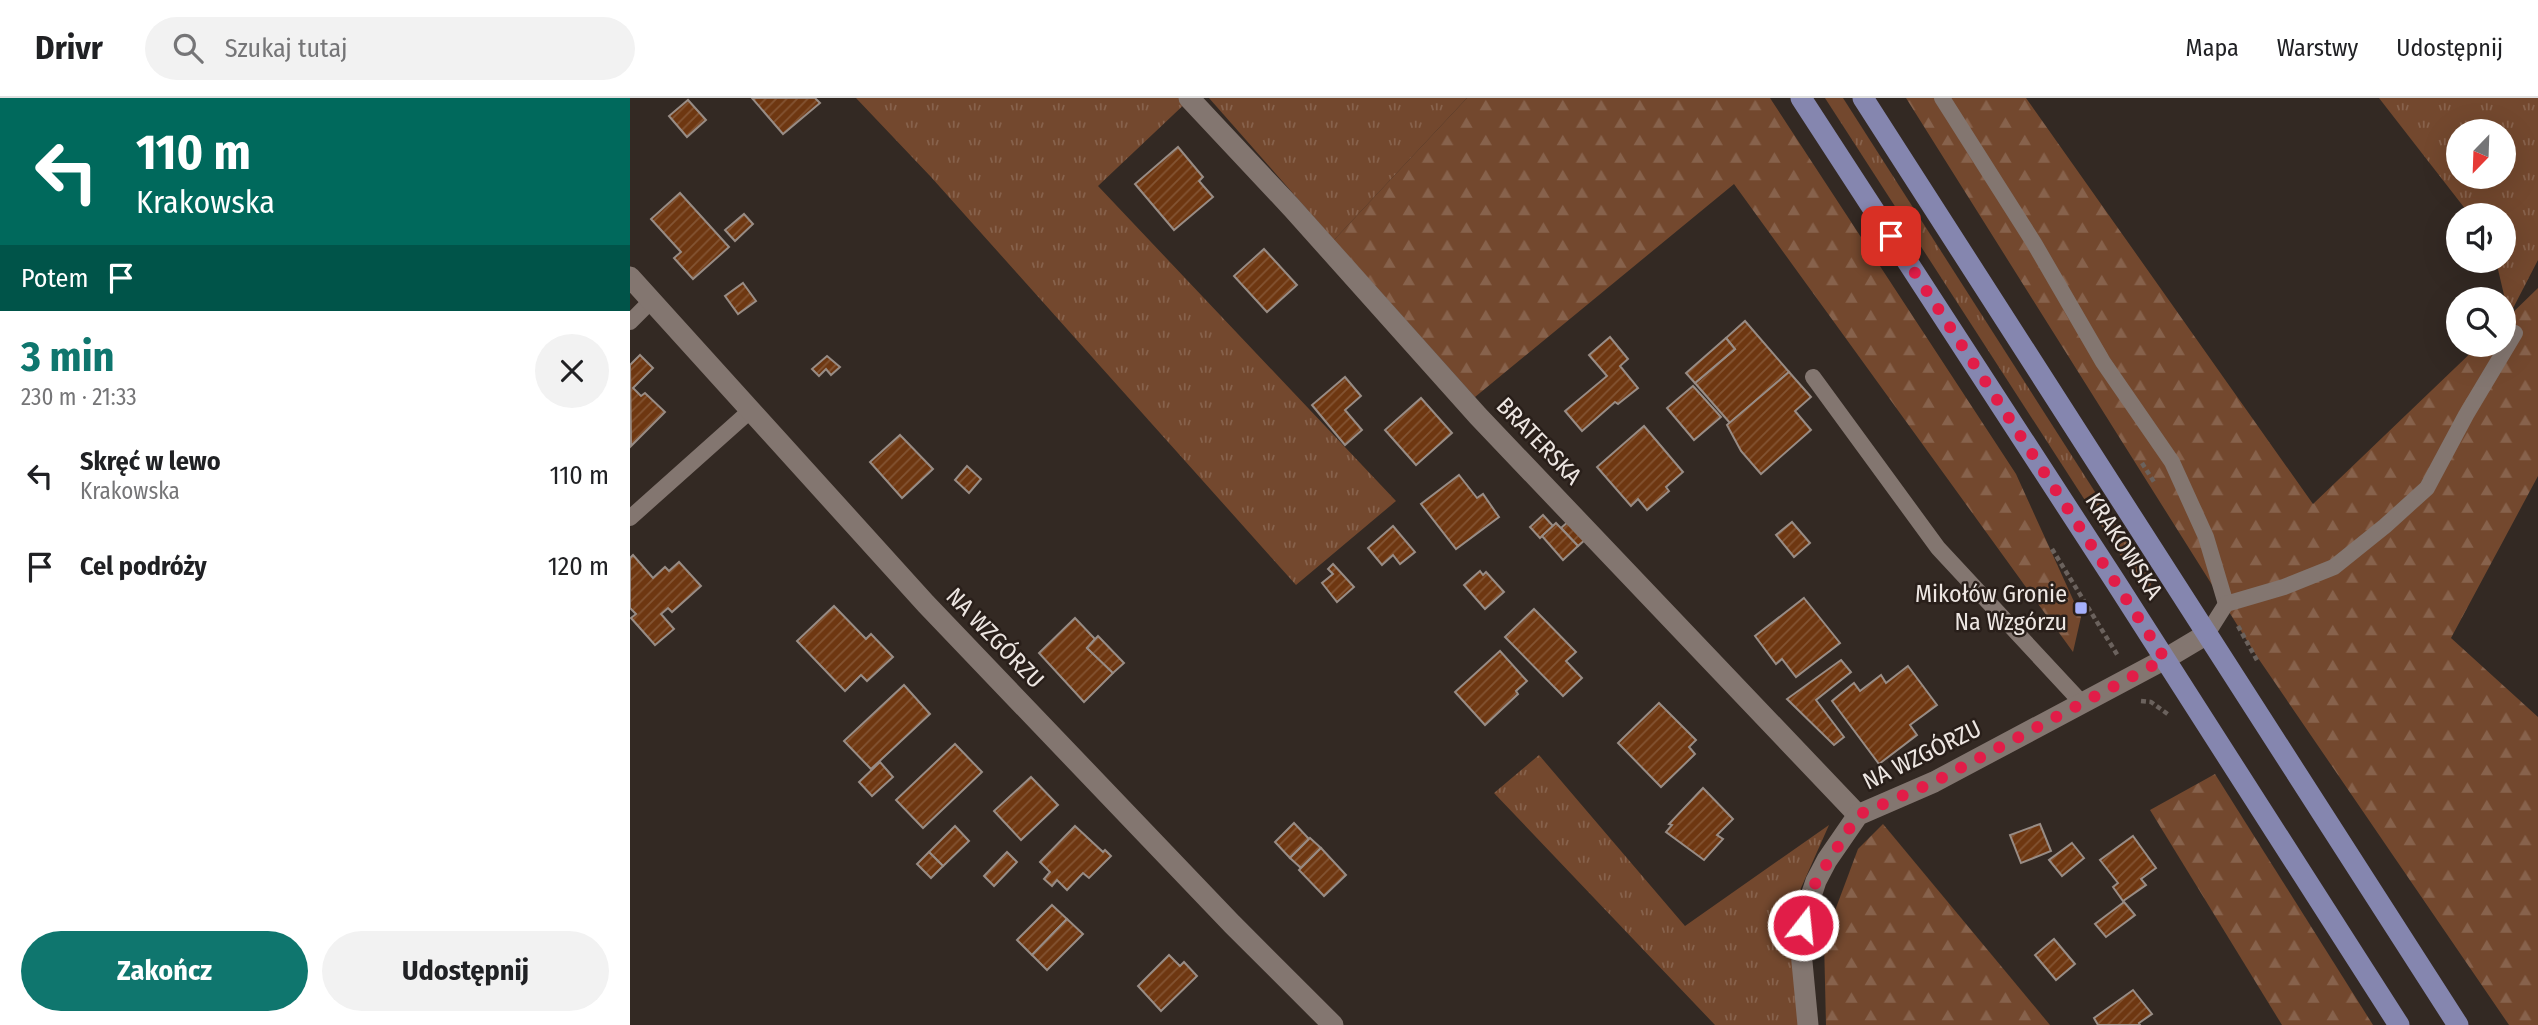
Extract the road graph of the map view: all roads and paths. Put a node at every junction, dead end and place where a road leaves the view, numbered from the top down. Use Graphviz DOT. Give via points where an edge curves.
graph roads {
  1 [pos="1189,98"];
  2 [pos="1801,98"];
  3 [pos="1863,98"];
  4 [pos="1942,98"];
  5 [pos="630,277"];
  6 [pos="652,300"];
  7 [pos="630,322"];
  8 [pos="2501,357"];
  9 [pos="1814,377"];
  10 [pos="751,410"];
  11 [pos="2139,458"];
  12 [pos="2160,493"];
  13 [pos="630,518"];
  14 [pos="2052,549"];
  15 [pos="2226,604"];
  16 [pos="2207,634"];
  17 [pos="2165,659"];
  18 [pos="2132,677"];
  19 [pos="2082,704"];
  20 [pos="1858,815"];
  21 [pos="1333,1025"];
  22 [pos="1808,1025"];
  23 [pos="2399,1025"];
  24 [pos="2458,1025"];
  1 -- 20 [label="street, BRATERSKA" via="1478,416"];
  2 -- 17 [label="main road, KRAKOWSKA"];
  3 -- 16 [label="main road, KRAKOWSKA"];
  4 -- 15 [label="lane" via="2103,362 2172,462 2206,537"];
  5 -- 6 [label="street, NA WZGÓRZU"];
  6 -- 7 [label="lane"];
  6 -- 10 [label="street, NA WZGÓRZU"];
  8 -- 15 [label="lane" via="2427,488 2334,568"];
  9 -- 19 [label="lane" via="1938,548"];
  10 -- 13 [label="lane"];
  10 -- 21 [label="street, NA WZGÓRZU" via="926,604"];
  11 -- 12 [label="path"];
  14 -- 18 [label="path"];
  15 -- 16 [label="lane"];
  16 -- 17 [label="street, NA WZGÓRZU"];
  16 -- 24 [label="main road, KRAKOWSKA"];
  17 -- 18 [label="street, NA WZGÓRZU"];
  17 -- 23 [label="main road, KRAKOWSKA"];
  18 -- 19 [label="street, NA WZGÓRZU"];
  19 -- 20 [label="street, NA WZGÓRZU" via="1934,782"];
  20 -- 22 [label="street, NA WZGÓRZU" via="1816,881 1805,919 1800,942"];
}
